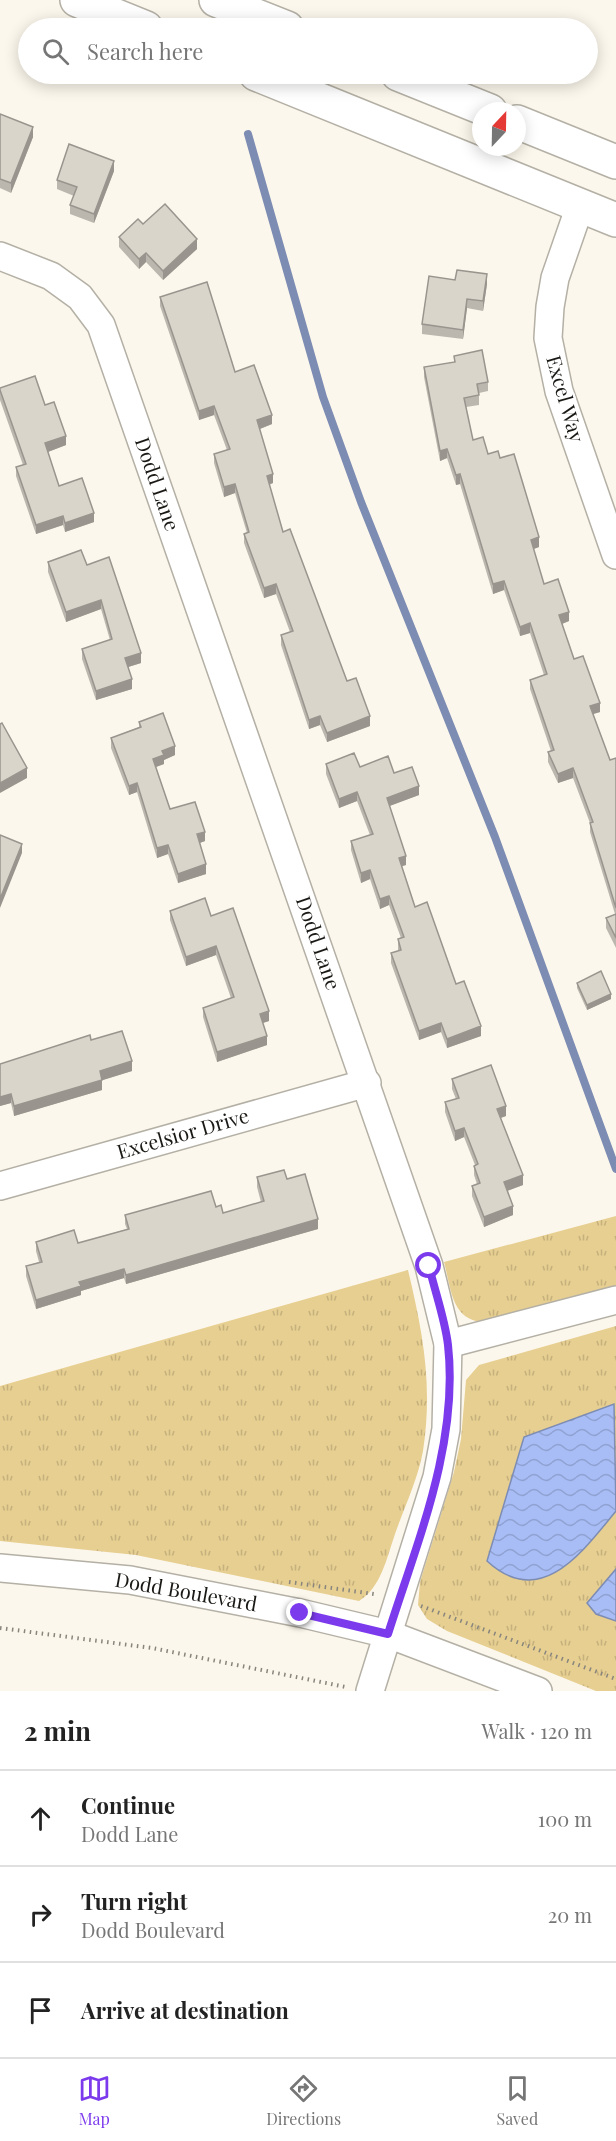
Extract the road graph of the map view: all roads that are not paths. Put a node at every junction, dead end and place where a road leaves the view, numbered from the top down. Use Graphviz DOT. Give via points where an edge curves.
graph roads {
  1 [pos="77,0"];
  2 [pos="216,0"];
  3 [pos="121,18"];
  4 [pos="261,18"];
  5 [pos="281,84"];
  6 [pos="423,84"];
  7 [pos="472,104"];
  8 [pos="526,126"];
  9 [pos="616,162"];
  10 [pos="580,206"];
  11 [pos="616,220"];
  12 [pos="0,256"];
  13 [pos="616,555"];
  14 [pos="367,1083"];
  15 [pos="0,1186"];
  16 [pos="616,1300"];
  17 [pos="448,1344"];
  18 [pos="0,1568"];
  19 [pos="388,1634"];
  20 [pos="359,1689"];
  21 [pos="538,1691"];
  1 -- 3 [label="main road"];
  2 -- 4 [label="main road"];
  5 -- 10 [label="main road"];
  6 -- 7 [label="main road"];
  8 -- 9 [label="main road"];
  10 -- 11 [label="main road"];
  10 -- 13 [label="street, Excel Way" via="555,279 548,339 559,391"];
  12 -- 14 [label="street, Dodd Lane" via="51,276 80,297 101,325"];
  14 -- 15 [label="street, Excelsior Drive"];
  14 -- 17 [label="street, Dodd Lane" via="429,1266"];
  16 -- 17 [label="street"];
  17 -- 19 [label="street, Dodd Lane" via="446,1429 437,1477"];
  18 -- 19 [label="street, Dodd Boulevard" via="130,1580"];
  19 -- 20 [label="street, Dodd Lane"];
  19 -- 21 [label="street, Dodd Boulevard"];
}
